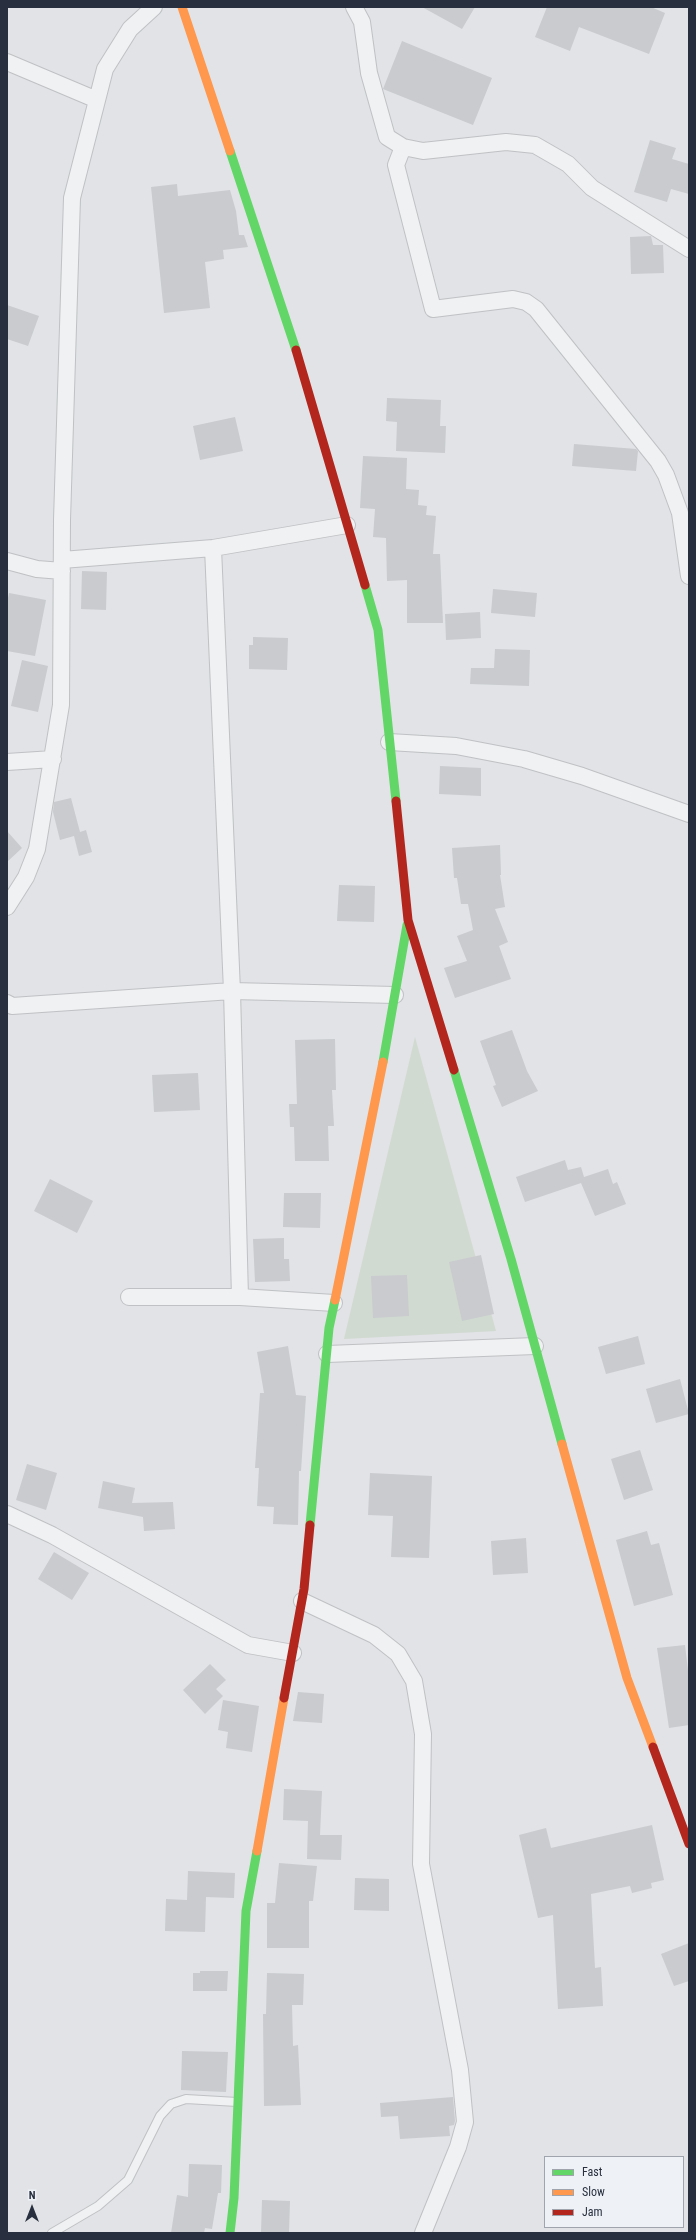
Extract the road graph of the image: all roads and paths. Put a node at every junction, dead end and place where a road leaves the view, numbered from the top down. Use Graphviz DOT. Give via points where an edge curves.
graph roads {
  1 [pos="154,7"];
  2 [pos="182,7"];
  3 [pos="354,7"];
  4 [pos="7,62"];
  5 [pos="97,100"];
  6 [pos="403,147"];
  7 [pos="689,249"];
  8 [pos="347,525"];
  9 [pos="213,548"];
  10 [pos="7,561"];
  11 [pos="62,566"];
  12 [pos="689,576"];
  13 [pos="389,742"];
  14 [pos="53,759"];
  15 [pos="7,762"];
  16 [pos="689,814"];
  17 [pos="7,907"];
  18 [pos="408,920"];
  19 [pos="232,991"];
  20 [pos="395,995"];
  21 [pos="9,1008"];
  22 [pos="129,1296"];
  23 [pos="240,1297"];
  24 [pos="334,1303"];
  25 [pos="535,1346"];
  26 [pos="327,1354"];
  27 [pos="7,1514"];
  28 [pos="302,1601"];
  29 [pos="293,1653"];
  30 [pos="689,1844"];
  31 [pos="238,2102"];
  32 [pos="52,2233"];
  33 [pos="230,2233"];
  34 [pos="423,2233"];
  1 -- 5 [label="street" via="130,29 105,68"];
  2 -- 8 [label="street" via="295,348"];
  3 -- 6 [label="street" via="362,22 369,73 387,137"];
  4 -- 5 [label="street"];
  5 -- 11 [label="street" via="72,198"];
  6 -- 7 [label="street" via="423,151 506,142 534,145 568,164 592,188"];
  6 -- 12 [label="street" via="396,166 433,309 513,299 526,302 536,309 658,461 666,475 680,514"];
  8 -- 9 [label="street"];
  8 -- 13 [label="street" via="378,630"];
  9 -- 11 [label="street"];
  9 -- 19 [label="street"];
  10 -- 11 [label="street" via="37,569"];
  11 -- 14 [label="street" via="61,705"];
  13 -- 16 [label="street" via="456,746 524,759 582,776"];
  13 -- 18 [label="street"];
  14 -- 15 [label="street"];
  14 -- 17 [label="street" via="38,849 26,877"];
  18 -- 20 [label="street"];
  18 -- 25 [label="street"];
  19 -- 20 [label="street"];
  19 -- 21 [label="street"];
  19 -- 23 [label="street"];
  20 -- 24 [label="street"];
  22 -- 23 [label="street"];
  23 -- 24 [label="street"];
  24 -- 26 [label="street"];
  25 -- 26 [label="street"];
  25 -- 30 [label="street" via="627,1678"];
  26 -- 28 [label="street"];
  27 -- 29 [label="street" via="52,1535 248,1644"];
  28 -- 29 [label="street"];
  28 -- 34 [label="street" via="374,1635 398,1654 414,1681 423,1734 421,1864 460,2070 465,2122 458,2147"];
  29 -- 31 [label="street" via="246,1911"];
  31 -- 32 [label="lane" via="186,2099 171,2104 160,2116 128,2180 98,2206"];
  31 -- 33 [label="street"];
}
